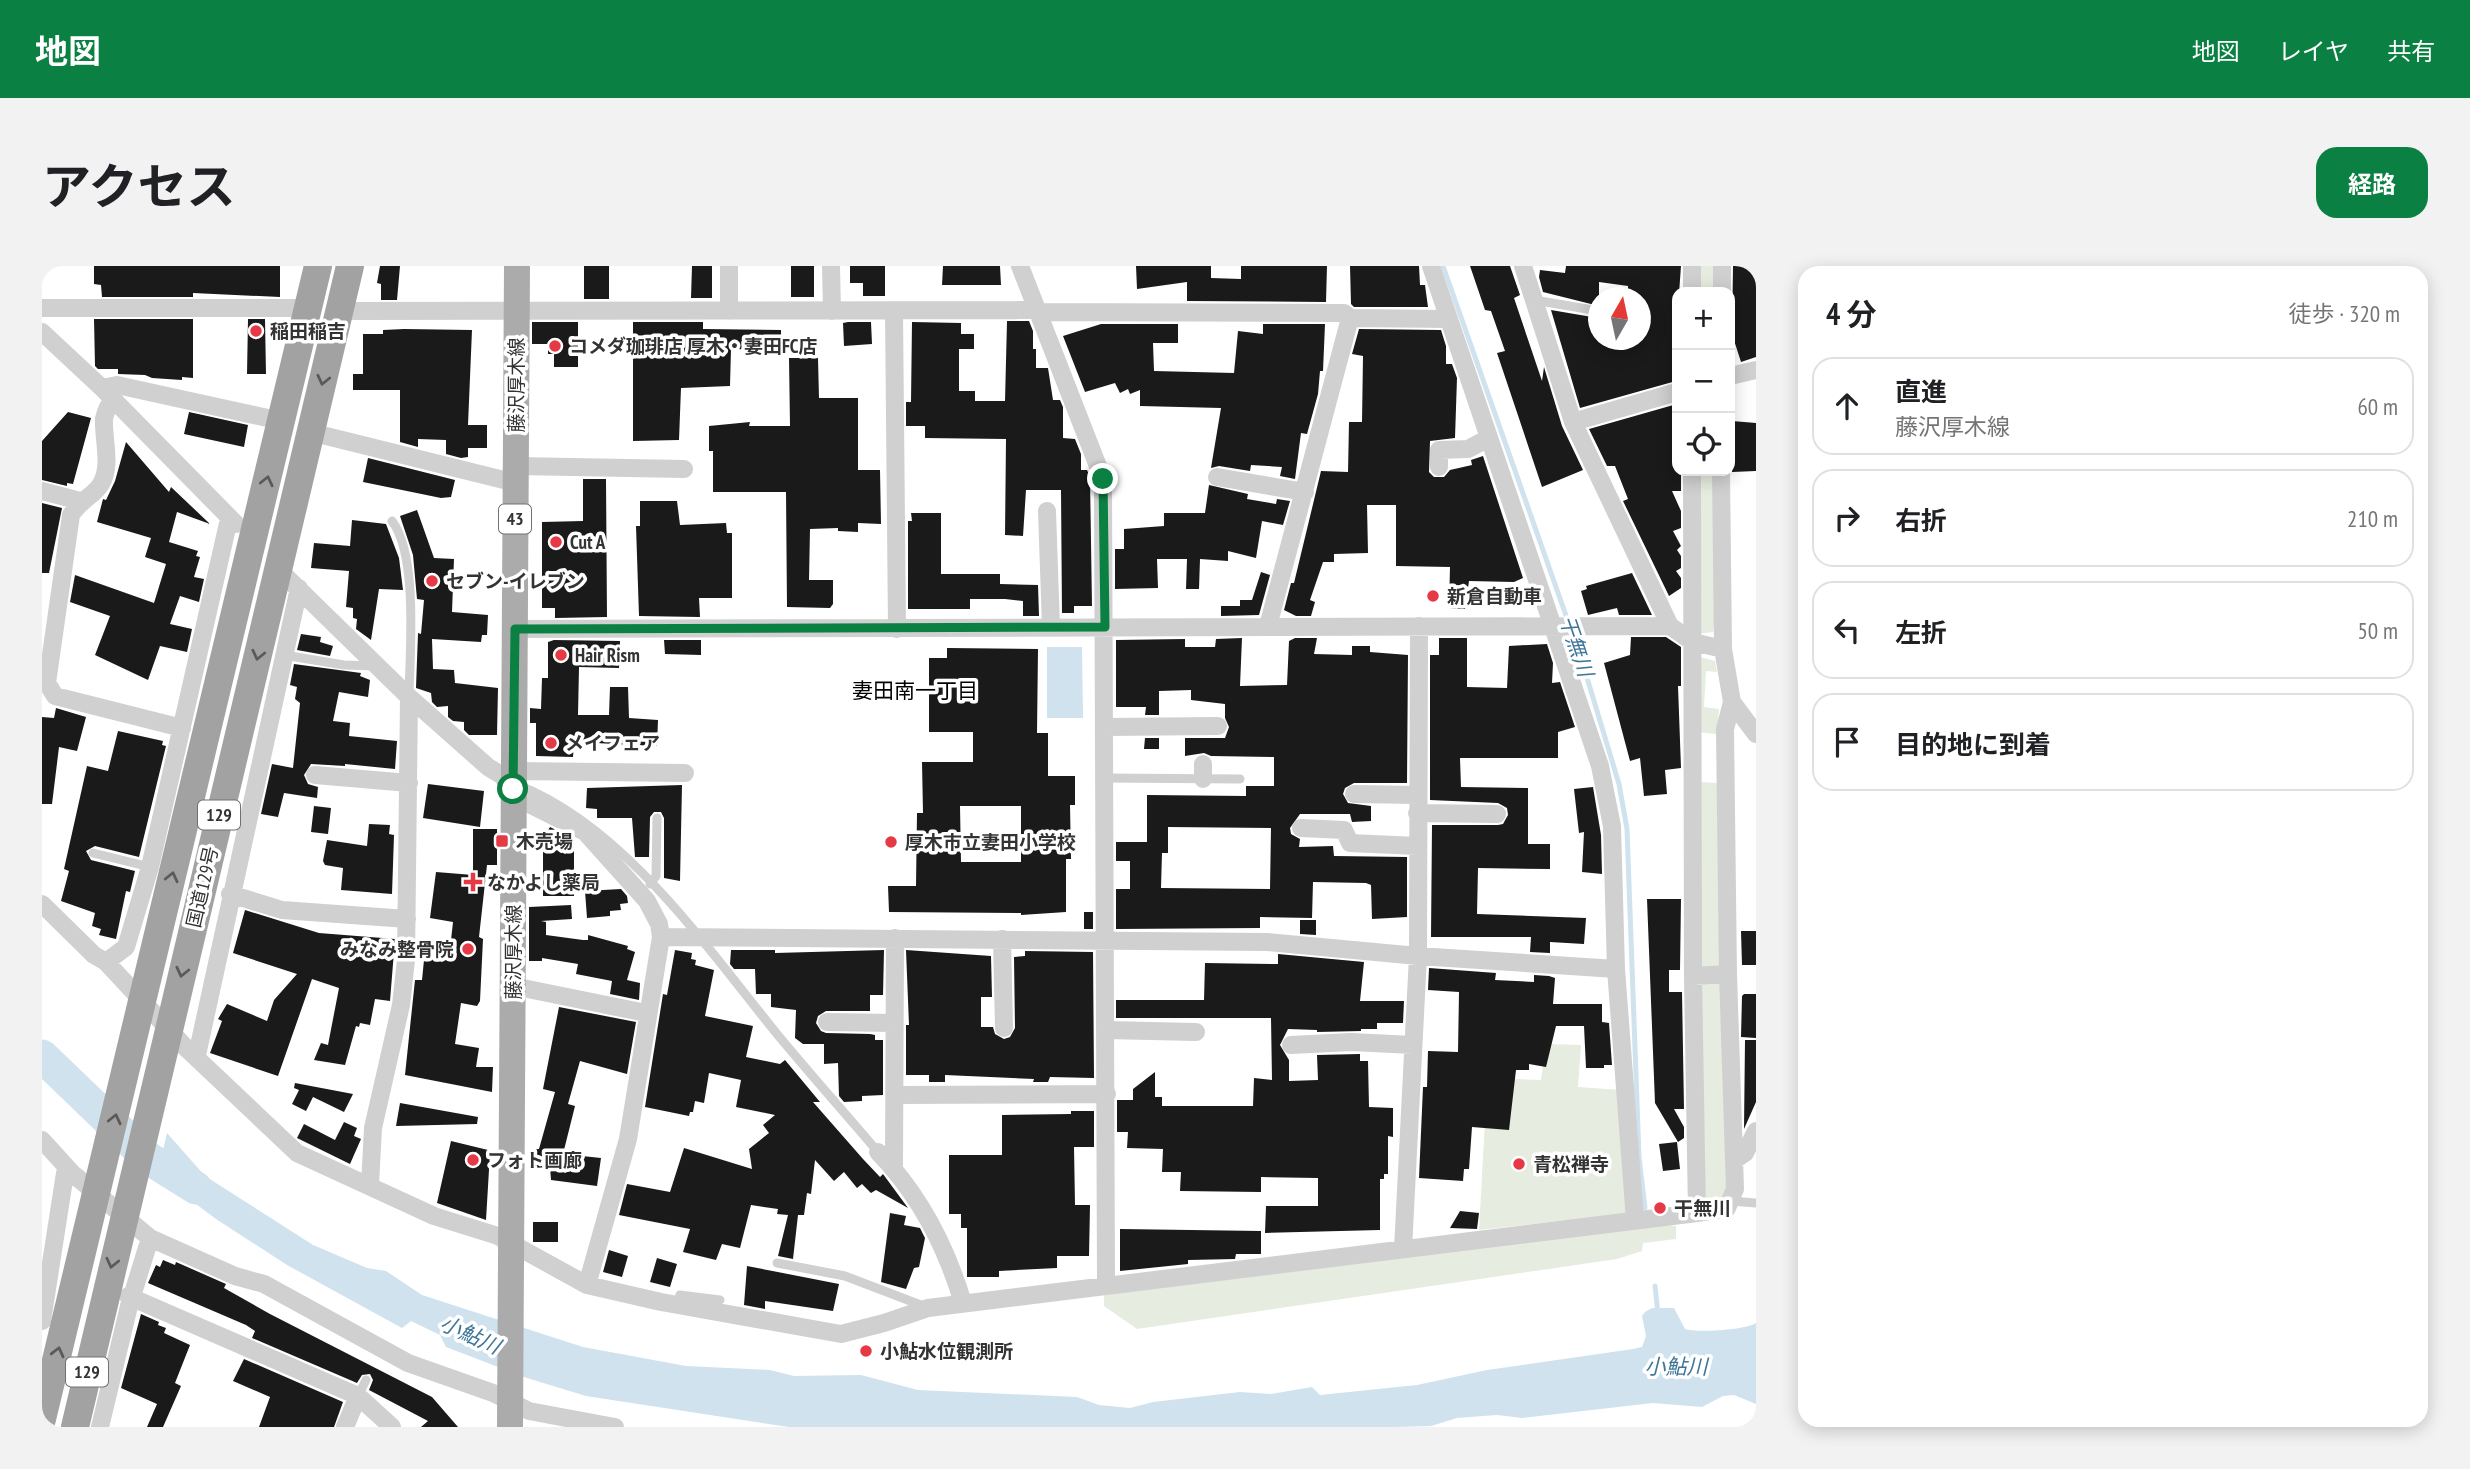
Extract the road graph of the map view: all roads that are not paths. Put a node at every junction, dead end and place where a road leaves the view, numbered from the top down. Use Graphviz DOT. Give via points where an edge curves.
graph roads {
  1 [pos="318,266"];
  2 [pos="350,266"];
  3 [pos="517,266"];
  4 [pos="729,266"];
  5 [pos="831,266"];
  6 [pos="1020,266"];
  7 [pos="1431,266"];
  8 [pos="1523,266"];
  9 [pos="1692,266"];
  10 [pos="1722,266"];
  11 [pos="1692,287"];
  12 [pos="1722,287"];
  13 [pos="1534,300"];
  14 [pos="42,308"];
  15 [pos="308,308"];
  16 [pos="1588,309"];
  17 [pos="517,310"];
  18 [pos="339,311"];
  19 [pos="729,311"];
  20 [pos="832,311"];
  21 [pos="1035,311"];
  22 [pos="894,312"];
  23 [pos="1350,318"];
  24 [pos="1448,319"];
  25 [pos="42,332"];
  26 [pos="1756,370"];
  27 [pos="1735,375"];
  28 [pos="1672,392"];
  29 [pos="107,393"];
  30 [pos="281,421"];
  31 [pos="1573,422"];
  32 [pos="310,432"];
  33 [pos="1489,438"];
  34 [pos="1439,450"];
  35 [pos="684,469"];
  36 [pos="516,475"];
  37 [pos="1692,476"];
  38 [pos="1721,476"];
  39 [pos="1217,477"];
  40 [pos="42,491"];
  41 [pos="1305,492"];
  42 [pos="80,501"];
  43 [pos="229,519"];
  44 [pos="392,521"];
  45 [pos="1044,523"];
  46 [pos="253,537"];
  47 [pos="283,582"];
  48 [pos="1268,626"];
  49 [pos="1419,626"];
  50 [pos="1670,626"];
  51 [pos="1051,627"];
  52 [pos="1105,627"];
  53 [pos="1557,627"];
  54 [pos="515,629"];
  55 [pos="897,629"];
  56 [pos="1693,642"];
  57 [pos="1723,649"];
  58 [pos="284,654"];
  59 [pos="378,666"];
  60 [pos="409,697"];
  61 [pos="1732,702"];
  62 [pos="1217,726"];
  63 [pos="1105,727"];
  64 [pos="182,728"];
  65 [pos="1756,734"];
  66 [pos="685,773"];
  67 [pos="315,775"];
  68 [pos="1104,778"];
  69 [pos="1240,779"];
  70 [pos="514,781"];
  71 [pos="409,783"];
  72 [pos="1354,794"];
  73 [pos="1418,804"];
  74 [pos="1497,814"];
  75 [pos="657,818"];
  76 [pos="1301,828"];
  77 [pos="1361,843"];
  78 [pos="1417,846"];
  79 [pos="93,853"];
  80 [pos="1360,862"];
  81 [pos="150,867"];
  82 [pos="650,884"];
  83 [pos="230,894"];
  84 [pos="42,904"];
  85 [pos="407,919"];
  86 [pos="661,937"];
  87 [pos="700,937"];
  88 [pos="895,938"];
  89 [pos="1002,939"];
  90 [pos="1105,943"];
  91 [pos="1418,956"];
  92 [pos="106,962"];
  93 [pos="1616,969"];
  94 [pos="1728,974"];
  95 [pos="1693,976"];
  96 [pos="513,986"];
  97 [pos="646,1013"];
  98 [pos="1008,1018"];
  99 [pos="827,1022"];
  100 [pos="894,1023"];
  101 [pos="1106,1030"];
  102 [pos="1196,1031"];
  103 [pos="1413,1045"];
  104 [pos="1302,1049"];
  105 [pos="197,1055"];
  106 [pos="1107,1094"];
  107 [pos="895,1095"];
  108 [pos="1756,1131"];
  109 [pos="42,1140"];
  110 [pos="878,1152"];
  111 [pos="1735,1159"];
  112 [pos="66,1167"];
  113 [pos="894,1168"];
  114 [pos="370,1185"];
  115 [pos="1731,1201"];
  116 [pos="1756,1203"];
  117 [pos="1697,1213"];
  118 [pos="1635,1220"];
  119 [pos="150,1238"];
  120 [pos="1403,1249"];
  121 [pos="512,1252"];
  122 [pos="52,1260"];
  123 [pos="776,1263"];
  124 [pos="586,1284"];
  125 [pos="1106,1285"];
  126 [pos="130,1297"];
  127 [pos="720,1300"];
  128 [pos="963,1304"];
  129 [pos="677,1305"];
  130 [pos="928,1308"];
  131 [pos="42,1321"];
  132 [pos="362,1388"];
  133 [pos="510,1408"];
  134 [pos="42,1419"];
  135 [pos="75,1427"];
  136 [pos="100,1427"];
  137 [pos="345,1427"];
  138 [pos="392,1427"];
  139 [pos="615,1427"];
  1 -- 15 [label="highway, 国道129号 / 129"];
  2 -- 18 [label="highway, 国道129号 / 129"];
  3 -- 17 [label="main road, 藤沢厚木線 / 43"];
  4 -- 19 [label="street"];
  5 -- 20 [label="street"];
  6 -- 21 [label="street"];
  7 -- 24 [label="street"];
  8 -- 13 [label="street"];
  9 -- 11 [label="street"];
  10 -- 12 [label="street"];
  13 -- 16 [label="lane"];
  13 -- 31 [label="street"];
  14 -- 15 [label="street"];
  15 -- 30 [label="highway, 国道129号 / 129"];
  17 -- 18 [label="street"];
  17 -- 19 [label="street"];
  17 -- 36 [label="main road, 藤沢厚木線 / 43"];
  18 -- 32 [label="highway, 国道129号 / 129, one-way"];
  19 -- 20 [label="street"];
  20 -- 22 [label="street"];
  21 -- 22 [label="street"];
  21 -- 23 [label="street" via="1344,313"];
  21 -- 52 [label="street" via="1103,479"];
  22 -- 55 [label="street"];
  23 -- 24 [label="street"];
  23 -- 41 [label="street"];
  24 -- 33 [label="street"];
  25 -- 29 [label="street"];
  26 -- 27 [label="street"];
  28 -- 31 [label="street"];
  29 -- 30 [label="street" via="117,384"];
  29 -- 42 [label="street" via="103,482"];
  29 -- 43 [label="street"];
  46 -- 30 [label="highway, 国道129号 / 129, one-way"];
  31 -- 50 [label="street"];
  32 -- 36 [label="street"];
  32 -- 47 [label="highway, 国道129号 / 129"];
  33 -- 34 [label="street" via="1468,449"];
  33 -- 53 [label="street"];
  35 -- 36 [label="street"];
  36 -- 54 [label="main road, 藤沢厚木線 / 43"];
  37 -- 56 [label="street"];
  38 -- 57 [label="street"];
  39 -- 41 [label="street"];
  40 -- 42 [label="street"];
  41 -- 48 [label="street"];
  42 -- 64 [label="street" via="71,514 47,683 55,696"];
  43 -- 46 [label="street"];
  43 -- 64 [label="street"];
  44 -- 60 [label="lane" via="404,546 411,606"];
  45 -- 51 [label="street"];
  134 -- 46 [label="highway, 国道129号 / 129, one-way"];
  47 -- 58 [label="street"];
  47 -- 59 [label="street"];
  47 -- 135 [label="highway, 国道129号 / 129, one-way"];
  48 -- 49 [label="street"];
  48 -- 52 [label="street"];
  49 -- 53 [label="street"];
  49 -- 73 [label="street"];
  50 -- 53 [label="street"];
  50 -- 56 [label="street"];
  51 -- 52 [label="street"];
  51 -- 55 [label="street"];
  52 -- 63 [label="street"];
  53 -- 93 [label="street" via="1600,766 1612,826"];
  54 -- 55 [label="street"];
  54 -- 70 [label="main road, 藤沢厚木線 / 43"];
  56 -- 57 [label="street"];
  56 -- 95 [label="street"];
  57 -- 61 [label="street"];
  58 -- 59 [label="lane"];
  58 -- 83 [label="street"];
  59 -- 60 [label="street"];
  60 -- 70 [label="street" via="488,767"];
  60 -- 71 [label="street"];
  61 -- 65 [label="street"];
  61 -- 94 [label="street" via="1725,729"];
  62 -- 63 [label="street" via="1197,719"];
  63 -- 68 [label="street"];
  64 -- 81 [label="street"];
  66 -- 70 [label="street"];
  67 -- 71 [label="street"];
  68 -- 69 [label="lane" via="1203,771"];
  68 -- 90 [label="street"];
  70 -- 82 [label="lane" via="590,827"];
  70 -- 86 [label="street" via="527,803 585,832 647,901"];
  70 -- 96 [label="main road, 藤沢厚木線 / 43"];
  71 -- 85 [label="street"];
  72 -- 73 [label="street"];
  73 -- 74 [label="street"];
  73 -- 78 [label="street"];
  75 -- 82 [label="lane" via="656,876"];
  76 -- 77 [label="street" via="1344,830 1350,843"];
  77 -- 78 [label="street"];
  77 -- 80 [label="street"];
  78 -- 91 [label="street"];
  79 -- 81 [label="lane"];
  81 -- 92 [label="street" via="127,947"];
  82 -- 87 [label="lane"];
  83 -- 85 [label="street" via="282,910"];
  83 -- 105 [label="street"];
  84 -- 92 [label="street"];
  85 -- 114 [label="street" via="401,1005 373,1128"];
  86 -- 87 [label="street"];
  86 -- 97 [label="street"];
  87 -- 88 [label="street"];
  87 -- 110 [label="lane"];
  88 -- 89 [label="street"];
  88 -- 100 [label="street"];
  89 -- 90 [label="street"];
  89 -- 98 [label="street"];
  90 -- 91 [label="street" via="1267,942"];
  90 -- 101 [label="street"];
  91 -- 93 [label="street"];
  91 -- 103 [label="street"];
  92 -- 105 [label="street"];
  93 -- 118 [label="street"];
  94 -- 95 [label="street"];
  94 -- 111 [label="street"];
  95 -- 117 [label="street"];
  96 -- 97 [label="street"];
  96 -- 121 [label="main road, 藤沢厚木線 / 43"];
  97 -- 124 [label="street" via="628,1139"];
  99 -- 100 [label="street"];
  100 -- 107 [label="street"];
  101 -- 102 [label="street"];
  101 -- 106 [label="street"];
  103 -- 104 [label="street"];
  103 -- 120 [label="street"];
  105 -- 114 [label="street" via="297,1153"];
  106 -- 107 [label="street"];
  106 -- 125 [label="street"];
  107 -- 113 [label="street"];
  108 -- 111 [label="street" via="1745,1153"];
  109 -- 112 [label="street"];
  110 -- 113 [label="street"];
  111 -- 115 [label="street"];
  112 -- 119 [label="street"];
  112 -- 122 [label="street"];
  113 -- 128 [label="street" via="936,1231"];
  114 -- 121 [label="street" via="434,1216 498,1236"];
  115 -- 116 [label="lane"];
  115 -- 117 [label="street" via="1727,1208"];
  117 -- 118 [label="street"];
  118 -- 120 [label="street"];
  119 -- 126 [label="street"];
  119 -- 133 [label="street" via="234,1276 264,1284 408,1363"];
  120 -- 125 [label="street"];
  121 -- 124 [label="street" via="525,1250"];
  121 -- 133 [label="main road, 藤沢厚木線 / 43"];
  122 -- 131 [label="street"];
  123 -- 130 [label="lane" via="845,1276"];
  124 -- 129 [label="street"];
  125 -- 128 [label="street"];
  126 -- 132 [label="street"];
  126 -- 136 [label="street"];
  127 -- 129 [label="lane" via="680,1295"];
  128 -- 130 [label="street"];
  129 -- 130 [label="street" via="841,1334"];
  132 -- 137 [label="street"];
  132 -- 138 [label="street"];
  133 -- 139 [label="street"];
}
